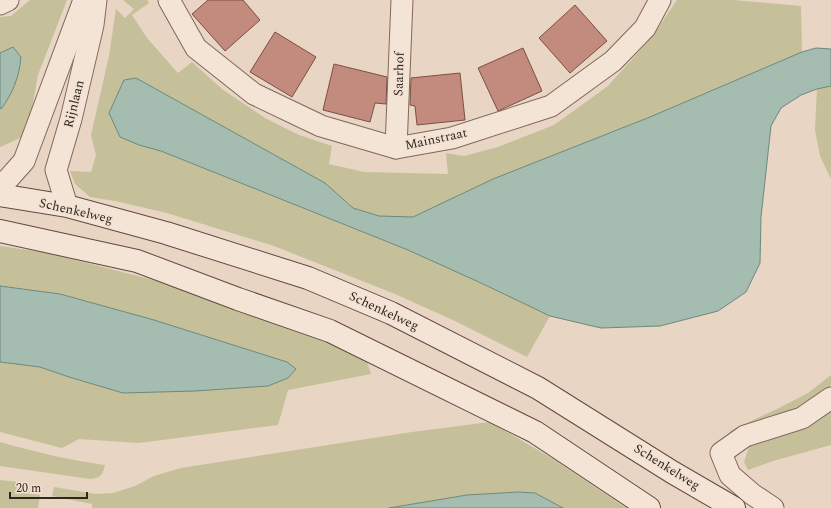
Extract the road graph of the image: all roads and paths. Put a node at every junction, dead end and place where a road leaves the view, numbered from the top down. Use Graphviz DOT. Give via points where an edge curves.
graph roads {
  1 [pos="8,0"];
  2 [pos="84,0"];
  3 [pos="96,0"];
  4 [pos="169,0"];
  5 [pos="402,0"];
  6 [pos="660,0"];
  7 [pos="0,4"];
  8 [pos="396,148"];
  9 [pos="0,188"];
  10 [pos="0,195"];
  11 [pos="67,206"];
  12 [pos="0,231"];
  13 [pos="831,398"];
  14 [pos="650,508"];
  15 [pos="734,508"];
  16 [pos="773,508"];
  1 -- 7 [label="street"];
  2 -- 9 [label="street, Rijnlaan" via="24,161"];
  3 -- 11 [label="street, Rijnlaan" via="93,25 71,119 56,170"];
  4 -- 8 [label="street, Mainstraat" via="196,48 254,94 321,126"];
  5 -- 8 [label="street, Saarhof"];
  6 -- 8 [label="street, Mainstraat" via="645,28 613,61 551,106 452,138"];
  10 -- 11 [label="main road, Schenkelweg"];
  11 -- 15 [label="main road, Schenkelweg" via="166,233 308,278 391,313 538,388"];
  12 -- 14 [label="main road" via="137,261 330,331 535,432"];
  13 -- 16 [label="street" via="802,418 745,436 721,453 730,475"];
}
